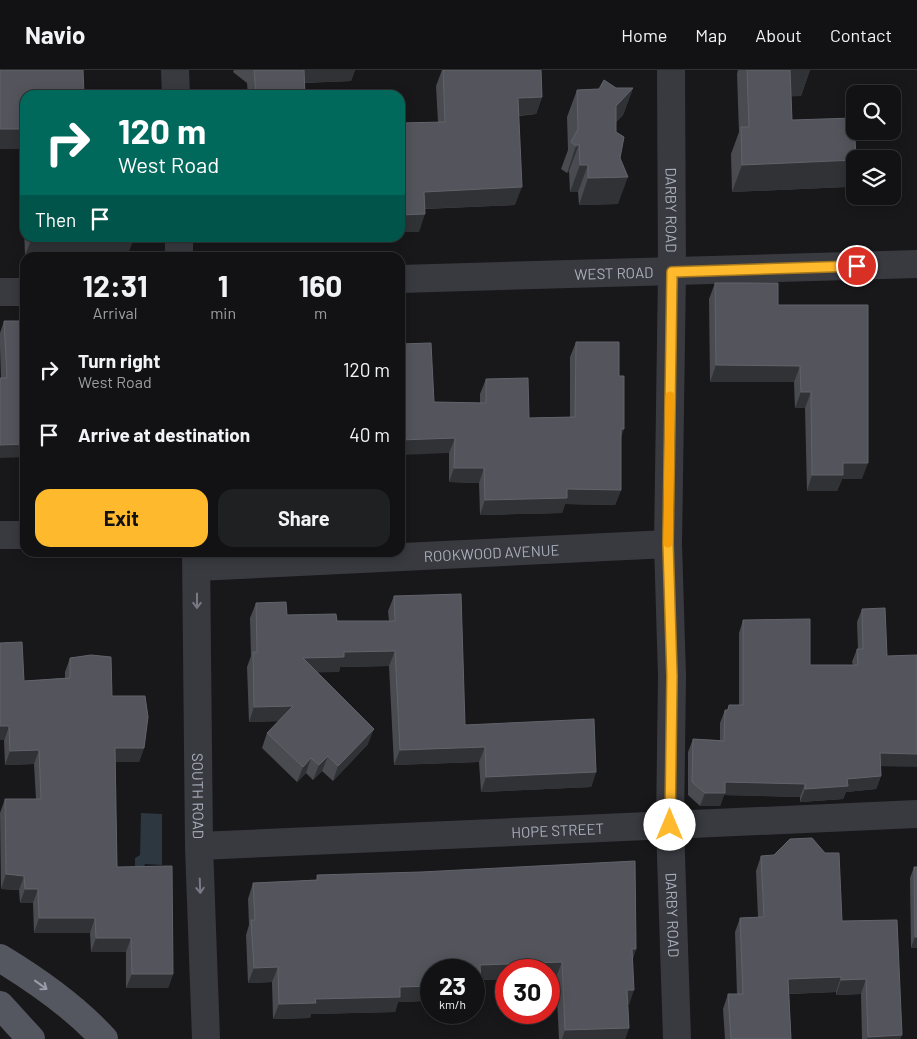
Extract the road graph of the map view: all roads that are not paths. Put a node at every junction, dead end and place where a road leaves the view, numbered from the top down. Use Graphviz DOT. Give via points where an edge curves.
graph roads {
  1 [pos="175,70"];
  2 [pos="671,70"];
  3 [pos="176,90"];
  4 [pos="917,264"];
  5 [pos="672,272"];
  6 [pos="405,279"];
  7 [pos="0,292"];
  8 [pos="20,292"];
  9 [pos="20,534"];
  10 [pos="0,535"];
  11 [pos="668,544"];
  12 [pos="405,553"];
  13 [pos="284,557"];
  14 [pos="196,560"];
  15 [pos="917,814"];
  16 [pos="670,825"];
  17 [pos="199,846"];
  18 [pos="0,958"];
  19 [pos="0,1005"];
  20 [pos="18,1033"];
  21 [pos="104,1039"];
  22 [pos="206,1039"];
  23 [pos="677,1039"];
  1 -- 3 [label="street"];
  2 -- 5 [label="street, DARBY ROAD"];
  4 -- 5 [label="street, WEST ROAD"];
  5 -- 6 [label="street, WEST ROAD"];
  5 -- 11 [label="street, DARBY ROAD"];
  7 -- 8 [label="street"];
  9 -- 10 [label="street"];
  11 -- 12 [label="street, ROOKWOOD AVENUE"];
  11 -- 16 [label="street, DARBY ROAD" via="672,676"];
  13 -- 14 [label="street, ROOKWOOD AVENUE"];
  14 -- 17 [label="street, SOUTH ROAD, one-way"];
  15 -- 16 [label="street, HOPE STREET"];
  16 -- 17 [label="street, HOPE STREET"];
  16 -- 23 [label="street, DARBY ROAD"];
  17 -- 22 [label="street, SOUTH ROAD, one-way"];
  18 -- 21 [label="main road, one-way" via="80,1013"];
  19 -- 20 [label="main road"];
}
